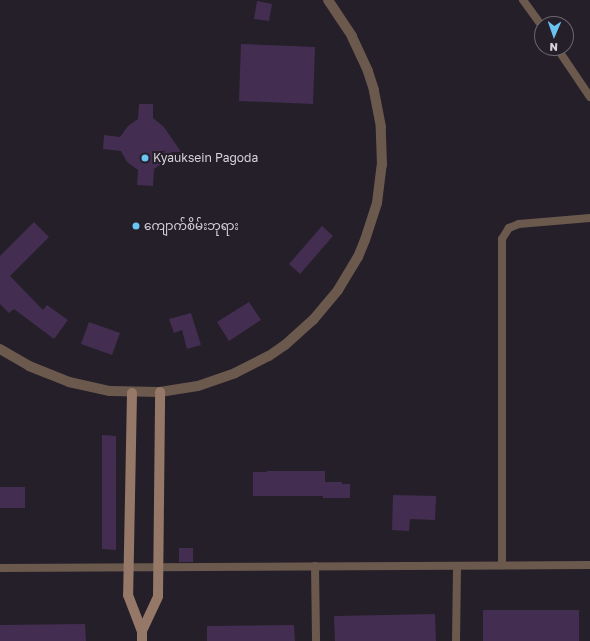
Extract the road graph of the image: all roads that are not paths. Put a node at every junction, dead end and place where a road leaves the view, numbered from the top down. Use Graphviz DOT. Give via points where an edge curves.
graph roads {
  1 [pos="328,0"];
  2 [pos="523,0"];
  3 [pos="535,16"];
  4 [pos="562,56"];
  5 [pos="590,97"];
  6 [pos="590,218"];
  7 [pos="0,349"];
  8 [pos="160,392"];
  9 [pos="132,393"];
  10 [pos="502,565"];
  11 [pos="590,565"];
  12 [pos="315,566"];
  13 [pos="457,566"];
  14 [pos="128,567"];
  15 [pos="158,567"];
  16 [pos="0,568"];
  17 [pos="142,636"];
  18 [pos="316,641"];
  19 [pos="456,641"];
  1 -- 8 [label="street" via="361,53 379,114 382,146 380,184 365,240 334,295 314,320 285,345 229,376 198,386"];
  2 -- 3 [label="lane"];
  4 -- 5 [label="lane"];
  6 -- 10 [label="lane" via="519,224 509,228 502,239"];
  7 -- 9 [label="street" via="29,366 69,382 89,388"];
  8 -- 9 [label="street"];
  8 -- 15 [label="street"];
  9 -- 14 [label="street"];
  10 -- 11 [label="lane"];
  10 -- 13 [label="lane"];
  12 -- 13 [label="lane"];
  12 -- 15 [label="lane"];
  12 -- 18 [label="lane"];
  13 -- 19 [label="lane"];
  14 -- 15 [label="lane"];
  14 -- 16 [label="lane"];
  14 -- 17 [label="street" via="128,595"];
  15 -- 17 [label="street" via="158,596"];
}
